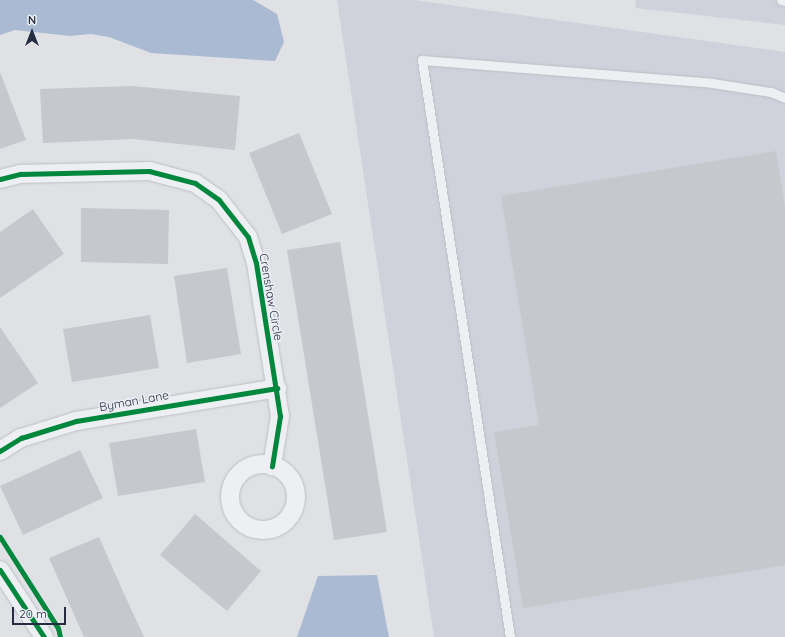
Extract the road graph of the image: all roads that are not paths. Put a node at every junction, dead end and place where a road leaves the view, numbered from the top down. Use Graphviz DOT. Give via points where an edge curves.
graph roads {
  1 [pos="781,0"];
  2 [pos="785,1"];
  3 [pos="785,98"];
  4 [pos="0,179"];
  5 [pos="278,388"];
  6 [pos="0,451"];
  7 [pos="272,466"];
  8 [pos="0,570"];
  9 [pos="44,637"];
  10 [pos="510,637"];
  1 -- 2 [label="lane"];
  3 -- 10 [label="lane" via="771,92 712,83 422,60"];
  4 -- 5 [label="street, Crenshaw Circle" via="20,174 149,172 195,184 219,200 248,237 256,263"];
  5 -- 6 [label="street, Byman Lane" via="76,421 21,438"];
  5 -- 7 [label="street, Crenshaw Circle" via="280,416"];
  8 -- 9 [label="street"];
}
